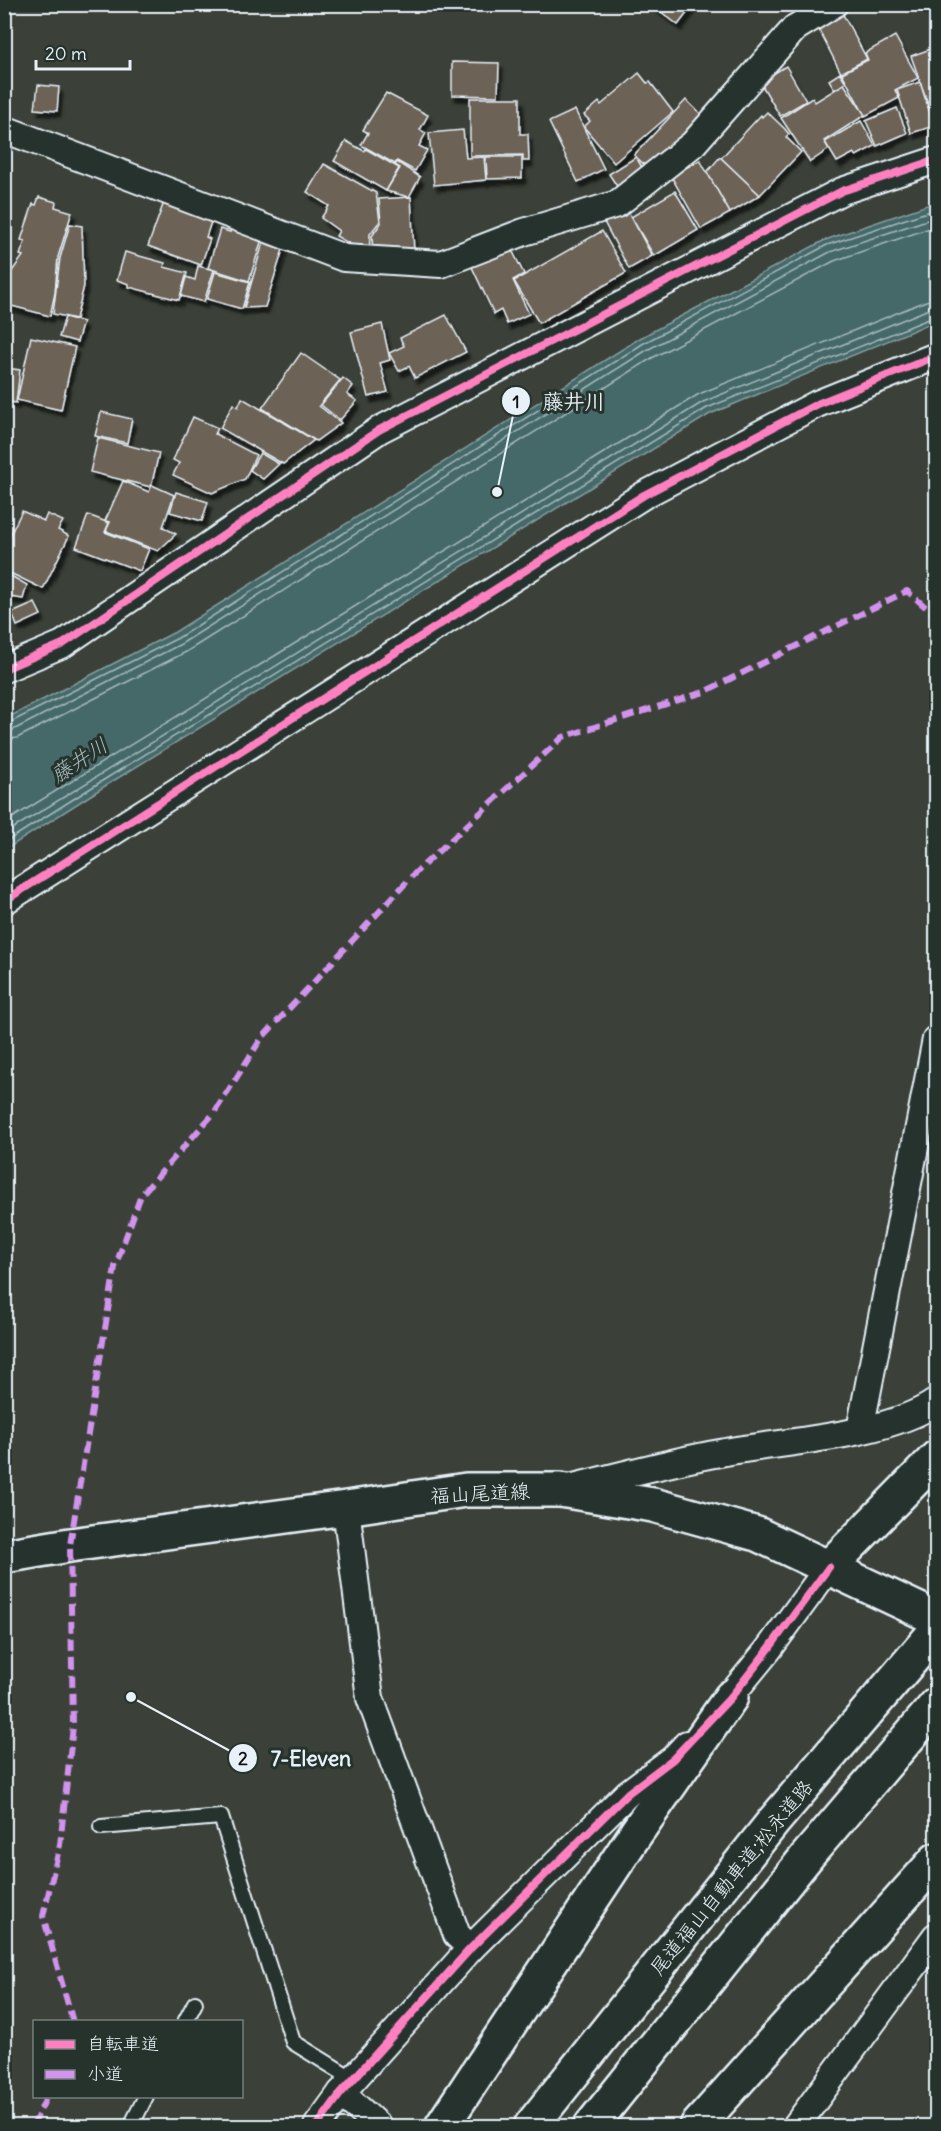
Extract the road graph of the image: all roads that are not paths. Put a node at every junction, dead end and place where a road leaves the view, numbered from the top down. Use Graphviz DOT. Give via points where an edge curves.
graph roads {
  1 [pos="834,4"];
  2 [pos="4,129"];
  3 [pos="936,160"];
  4 [pos="936,356"];
  5 [pos="4,669"];
  6 [pos="4,901"];
  7 [pos="936,1039"];
  8 [pos="936,1401"];
  9 [pos="860,1430"];
  10 [pos="936,1458"];
  11 [pos="560,1490"];
  12 [pos="346,1508"];
  13 [pos="4,1556"];
  14 [pos="829,1567"];
  15 [pos="936,1618"];
  16 [pos="936,1631"];
  17 [pos="731,1697"];
  18 [pos="936,1705"];
  19 [pos="101,1827"];
  20 [pos="936,1860"];
  21 [pos="936,1936"];
  22 [pos="471,1948"];
  23 [pos="195,2002"];
  24 [pos="186,2020"];
  25 [pos="347,2086"];
  26 [pos="146,2098"];
  27 [pos="131,2127"];
  28 [pos="317,2127"];
  29 [pos="378,2127"];
  30 [pos="442,2127"];
  31 [pos="531,2127"];
  32 [pos="591,2127"];
  33 [pos="698,2127"];
  34 [pos="796,2127"];
  1 -- 2 [label="street" via="795,28 693,144 617,204 524,232 441,264 344,258"];
  3 -- 5 [label="street" via="842,191 379,430 63,644"];
  4 -- 6 [label="street" via="817,404 644,495"];
  7 -- 9 [label="street"];
  8 -- 9 [label="street" via="921,1412"];
  9 -- 11 [label="street" via="719,1453"];
  10 -- 14 [label="main road"];
  11 -- 12 [label="main road, 福山尾道線" via="466,1490"];
  11 -- 14 [label="main road, 福山尾道線" via="653,1505 757,1534"];
  12 -- 13 [label="main road, 福山尾道線"];
  12 -- 22 [label="street" via="370,1698 457,1935"];
  14 -- 15 [label="main road, 福山尾道線"];
  14 -- 17 [label="street"];
  16 -- 31 [label="main road, 尾道福山自動車道;松永道路" via="774,1821"];
  17 -- 22 [label="street" via="673,1758 628,1793"];
  17 -- 30 [label="main road"];
  18 -- 32 [label="main road" via="808,1855"];
  19 -- 25 [label="lane" via="221,1817 293,2042"];
  20 -- 33 [label="main road"];
  21 -- 34 [label="street"];
  22 -- 25 [label="street"];
  23 -- 24 [label="lane"];
  25 -- 28 [label="street"];
  25 -- 29 [label="street"];
  26 -- 27 [label="lane"];
}
